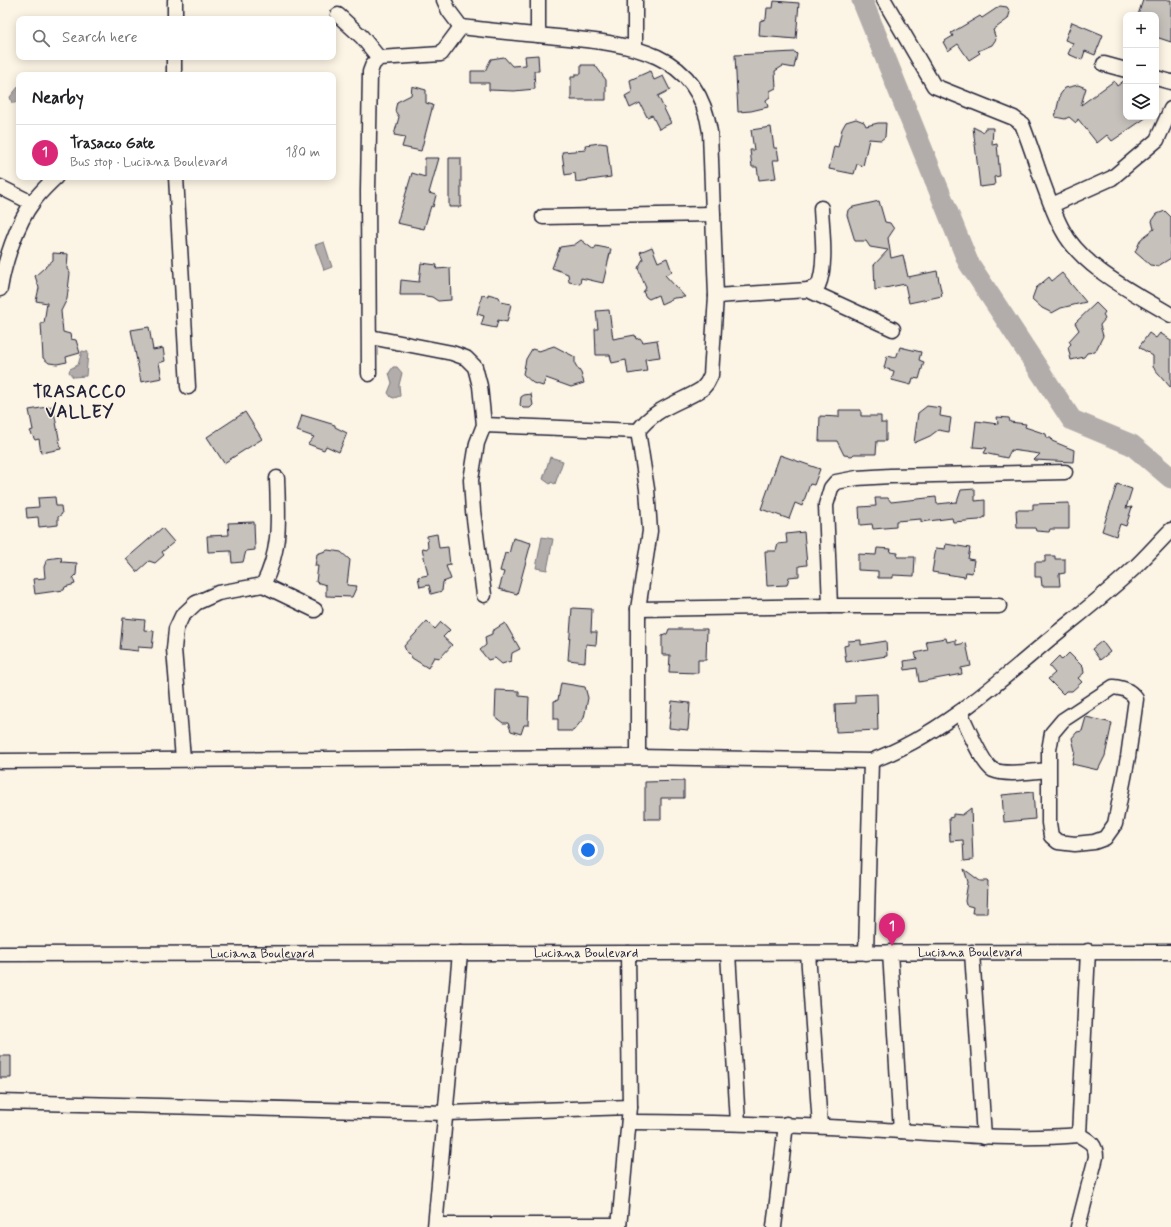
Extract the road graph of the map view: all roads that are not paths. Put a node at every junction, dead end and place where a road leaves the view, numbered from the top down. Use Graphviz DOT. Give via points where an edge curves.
graph roads {
  1 [pos="175,0"];
  2 [pos="444,0"];
  3 [pos="538,0"];
  4 [pos="635,0"];
  5 [pos="884,0"];
  6 [pos="338,15"];
  7 [pos="175,16"];
  8 [pos="461,28"];
  9 [pos="538,35"];
  10 [pos="635,48"];
  11 [pos="379,58"];
  12 [pos="174,60"];
  13 [pos="1104,64"];
  14 [pos="1123,69"];
  15 [pos="174,72"];
  16 [pos="1159,79"];
  17 [pos="1171,82"];
  18 [pos="1171,109"];
  19 [pos="53,180"];
  20 [pos="176,180"];
  21 [pos="0,187"];
  22 [pos="32,203"];
  23 [pos="1052,205"];
  24 [pos="821,208"];
  25 [pos="713,214"];
  26 [pos="543,217"];
  27 [pos="0,289"];
  28 [pos="808,290"];
  29 [pos="716,296"];
  30 [pos="1171,315"];
  31 [pos="893,329"];
  32 [pos="370,337"];
  33 [pos="369,374"];
  34 [pos="188,387"];
  35 [pos="484,425"];
  36 [pos="638,430"];
  37 [pos="1065,472"];
  38 [pos="278,478"];
  39 [pos="1171,530"];
  40 [pos="263,585"];
  41 [pos="484,595"];
  42 [pos="830,606"];
  43 [pos="999,606"];
  44 [pos="315,610"];
  45 [pos="638,610"];
  46 [pos="960,712"];
  47 [pos="638,757"];
  48 [pos="183,759"];
  49 [pos="0,761"];
  50 [pos="871,761"];
  51 [pos="1048,770"];
  52 [pos="1088,951"];
  53 [pos="808,952"];
  54 [pos="890,952"];
  55 [pos="972,952"];
  56 [pos="1171,952"];
  57 [pos="460,953"];
  58 [pos="728,953"];
  59 [pos="866,953"];
  60 [pos="0,954"];
  61 [pos="628,954"];
  62 [pos="0,1102"];
  63 [pos="630,1107"];
  64 [pos="447,1113"];
  65 [pos="629,1122"];
  66 [pos="738,1123"];
  67 [pos="786,1124"];
  68 [pos="820,1126"];
  69 [pos="901,1131"];
  70 [pos="1079,1135"];
  71 [pos="984,1137"];
  72 [pos="436,1226"];
  73 [pos="619,1226"];
  74 [pos="774,1227"];
  75 [pos="1078,1227"];
  1 -- 7 [label="street"];
  2 -- 8 [label="street"];
  3 -- 9 [label="street"];
  4 -- 10 [label="street"];
  5 -- 23 [label="street" via="934,86 1014,118 1022,124"];
  6 -- 11 [label="street" via="362,37"];
  8 -- 9 [label="street"];
  8 -- 11 [label="street" via="441,54"];
  9 -- 10 [label="street" via="615,43"];
  10 -- 25 [label="street" via="657,56 680,72 700,97 710,132"];
  11 -- 32 [label="street" via="370,72"];
  12 -- 15 [label="street"];
  13 -- 14 [label="street"];
  16 -- 17 [label="street"];
  18 -- 23 [label="street" via="1158,140 1112,178"];
  19 -- 22 [label="street"];
  20 -- 34 [label="street"];
  21 -- 22 [label="street"];
  22 -- 27 [label="street" via="10,250"];
  23 -- 30 [label="street" via="1063,231 1080,253 1104,274"];
  24 -- 28 [label="street" via="821,279 818,286"];
  25 -- 26 [label="street"];
  25 -- 29 [label="street"];
  28 -- 29 [label="street"];
  28 -- 31 [label="street"];
  29 -- 36 [label="street" via="713,360 707,383 691,396 651,416"];
  32 -- 33 [label="street"];
  32 -- 35 [label="street" via="452,353 471,362 480,386"];
  35 -- 36 [label="street"];
  35 -- 41 [label="street" via="475,449 471,480"];
  36 -- 45 [label="street" via="650,531"];
  37 -- 42 [label="street" via="890,476 836,482 830,488 826,505"];
  38 -- 40 [label="street" via="276,549"];
  39 -- 46 [label="street" via="1133,569"];
  40 -- 44 [label="street"];
  40 -- 48 [label="street" via="218,593 196,603 182,616 176,630 174,649"];
  42 -- 43 [label="street"];
  42 -- 45 [label="street"];
  45 -- 47 [label="street"];
  46 -- 50 [label="street" via="921,739"];
  46 -- 51 [label="street" via="984,763 993,770 1006,773"];
  47 -- 48 [label="street"];
  47 -- 50 [label="street"];
  48 -- 49 [label="street"];
  50 -- 59 [label="street"];
  51 -- 51 [label="street" via="1048,823 1052,836 1058,842 1075,844 1105,838 1116,824 1136,699 1132,693 1113,687 1063,720 1052,733"];
  52 -- 55 [label="street, Luciana Boulevard"];
  52 -- 56 [label="street, Luciana Boulevard"];
  52 -- 70 [label="street"];
  53 -- 58 [label="street, Luciana Boulevard"];
  53 -- 59 [label="street, Luciana Boulevard"];
  53 -- 68 [label="street"];
  54 -- 55 [label="street, Luciana Boulevard"];
  54 -- 59 [label="street, Luciana Boulevard"];
  54 -- 69 [label="street"];
  55 -- 71 [label="street"];
  57 -- 60 [label="street, Luciana Boulevard"];
  57 -- 61 [label="street, Luciana Boulevard"];
  57 -- 64 [label="street"];
  58 -- 61 [label="street, Luciana Boulevard"];
  58 -- 66 [label="street"];
  61 -- 63 [label="street"];
  62 -- 64 [label="street"];
  63 -- 64 [label="street"];
  63 -- 65 [label="street"];
  64 -- 72 [label="street"];
  65 -- 66 [label="street"];
  65 -- 73 [label="street"];
  66 -- 67 [label="street"];
  67 -- 68 [label="street"];
  67 -- 74 [label="street"];
  68 -- 69 [label="street"];
  69 -- 71 [label="street"];
  70 -- 71 [label="street" via="1047,1138"];
  70 -- 75 [label="street" via="1092,1142 1096,1157"];
  72 -- 73 [label="street"];
}
